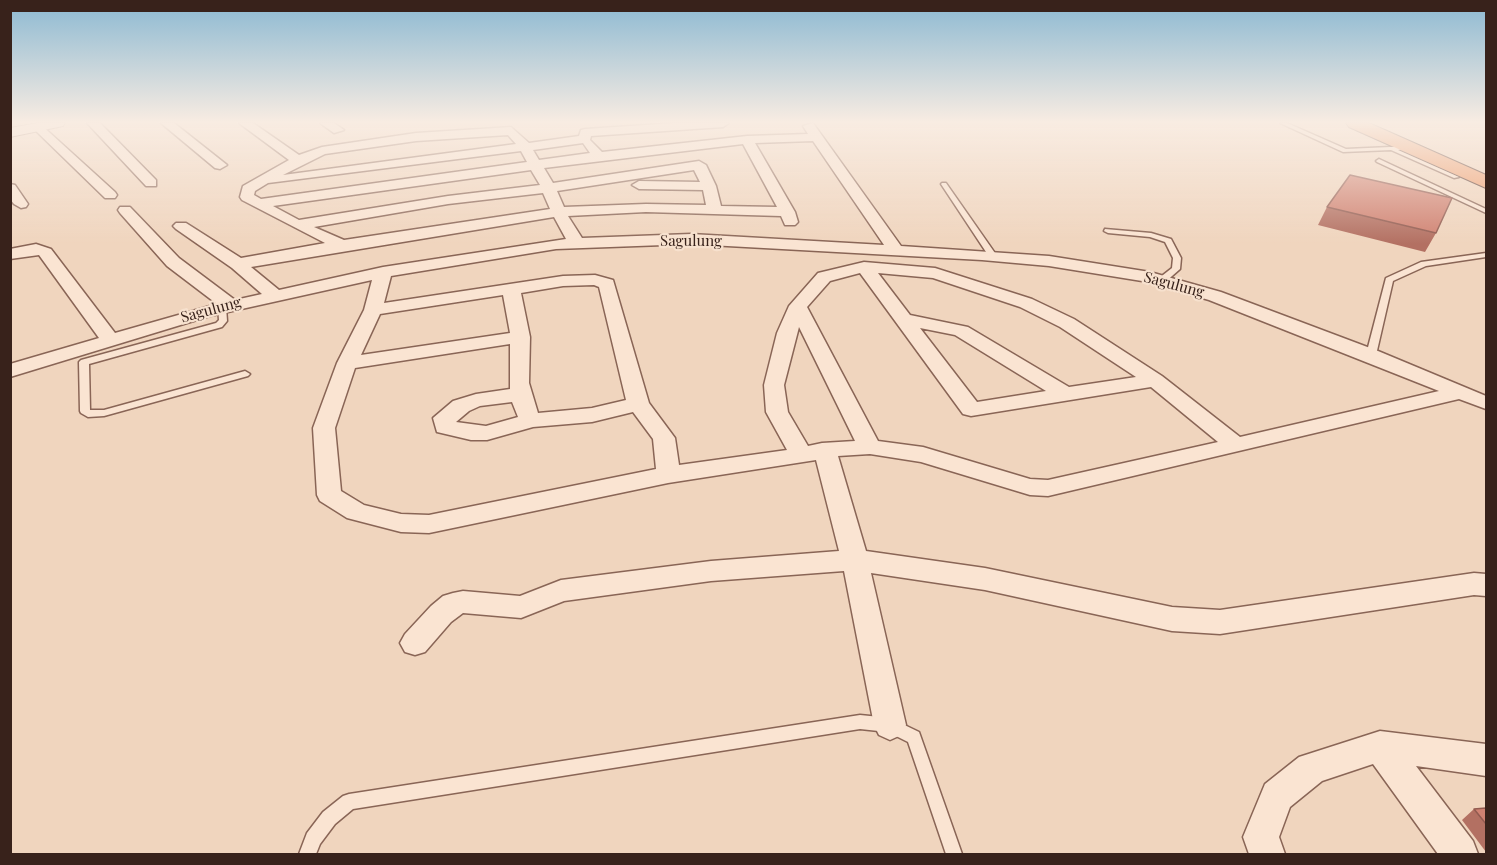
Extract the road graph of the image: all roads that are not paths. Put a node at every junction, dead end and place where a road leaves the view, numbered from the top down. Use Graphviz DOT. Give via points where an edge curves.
graph roads {
  1 [pos="77,163"];
  2 [pos="132,163"];
  3 [pos="292,163"];
  4 [pos="398,163"];
  5 [pos="432,163"];
  6 [pos="547,163"];
  7 [pos="760,163"];
  8 [pos="836,163"];
  9 [pos="1384,163"];
  10 [pos="1442,163"];
  11 [pos="1453,163"];
  12 [pos="535,165"];
  13 [pos="699,165"];
  14 [pos="1476,176"];
  15 [pos="440,179"];
  16 [pos="1418,179"];
  17 [pos="259,182"];
  18 [pos="151,183"];
  19 [pos="580,184"];
  20 [pos="944,184"];
  21 [pos="709,186"];
  22 [pos="548,187"];
  23 [pos="10,188"];
  24 [pos="110,195"];
  25 [pos="448,200"];
  26 [pos="21,204"];
  27 [pos="258,204"];
  28 [pos="125,210"];
  29 [pos="714,210"];
  30 [pos="1486,211"];
  31 [pos="559,212"];
  32 [pos="787,212"];
  33 [pos="297,225"];
  34 [pos="182,226"];
  35 [pos="1108,231"];
  36 [pos="577,243"];
  37 [pos="342,244"];
  38 [pos="796,244"];
  39 [pos="896,250"];
  40 [pos="10,254"];
  41 [pos="1486,255"];
  42 [pos="993,256"];
  43 [pos="238,264"];
  44 [pos="864,267"];
  45 [pos="383,272"];
  46 [pos="1161,281"];
  47 [pos="511,289"];
  48 [pos="274,295"];
  49 [pos="226,306"];
  50 [pos="798,306"];
  51 [pos="373,310"];
  52 [pos="903,319"];
  53 [pos="104,333"];
  54 [pos="520,337"];
  55 [pos="10,355"];
  56 [pos="1371,355"];
  57 [pos="81,356"];
  58 [pos="347,363"];
  59 [pos="10,370"];
  60 [pos="245,374"];
  61 [pos="1155,380"];
  62 [pos="1463,393"];
  63 [pos="521,394"];
  64 [pos="1066,394"];
  65 [pos="1486,403"];
  66 [pos="638,404"];
  67 [pos="531,420"];
  68 [pos="1237,446"];
  69 [pos="870,447"];
  70 [pos="814,453"];
  71 [pos="668,475"];
  72 [pos="855,560"];
  73 [pos="1486,585"];
  74 [pos="415,643"];
  75 [pos="890,725"];
  76 [pos="1380,746"];
  77 [pos="1486,760"];
  78 [pos="308,855"];
  79 [pos="954,855"];
  80 [pos="1267,855"];
  81 [pos="1460,855"];
  1 -- 24 [label="street"];
  2 -- 18 [label="street"];
  3 -- 17 [label="street"];
  4 -- 17 [label="street"];
  5 -- 15 [label="street"];
  6 -- 12 [label="street"];
  7 -- 32 [label="street"];
  8 -- 39 [label="street"];
  9 -- 16 [label="lane"];
  10 -- 14 [label="highway"];
  11 -- 14 [label="highway"];
  12 -- 15 [label="street"];
  12 -- 22 [label="street"];
  13 -- 19 [label="street"];
  13 -- 21 [label="street"];
  14 -- 16 [label="lane"];
  15 -- 25 [label="street"];
  15 -- 27 [label="street"];
  16 -- 30 [label="lane"];
  17 -- 27 [label="street" via="248,189 247,197"];
  19 -- 21 [label="street"];
  19 -- 22 [label="street"];
  20 -- 42 [label="lane"];
  21 -- 29 [label="street"];
  22 -- 25 [label="street"];
  22 -- 31 [label="street"];
  23 -- 26 [label="street"];
  25 -- 33 [label="street"];
  27 -- 33 [label="street"];
  28 -- 49 [label="street" via="173,262"];
  29 -- 31 [label="street"];
  29 -- 32 [label="street"];
  31 -- 36 [label="street"];
  31 -- 37 [label="street"];
  32 -- 38 [label="street"];
  33 -- 37 [label="street"];
  34 -- 43 [label="street"];
  35 -- 46 [label="lane" via="1151,235 1168,241 1177,258 1176,269"];
  36 -- 38 [label="street, Sagulung" via="691,239"];
  36 -- 45 [label="street, Sagulung"];
  37 -- 43 [label="street"];
  38 -- 39 [label="street, Sagulung"];
  39 -- 42 [label="street, Sagulung"];
  40 -- 53 [label="street" via="36,249 45,252"];
  41 -- 56 [label="lane" via="1424,264 1389,280"];
  42 -- 46 [label="street, Sagulung" via="1049,261"];
  43 -- 48 [label="street"];
  44 -- 50 [label="street" via="824,277"];
  44 -- 52 [label="street"];
  44 -- 61 [label="street" via="934,273 1026,303 1067,323"];
  45 -- 48 [label="street, Sagulung"];
  45 -- 51 [label="street"];
  46 -- 56 [label="street, Sagulung" via="1215,296"];
  47 -- 51 [label="street"];
  47 -- 54 [label="street"];
  47 -- 66 [label="street" via="563,281 595,280 607,284"];
  48 -- 49 [label="street, Sagulung"];
  49 -- 53 [label="street, Sagulung"];
  49 -- 57 [label="lane" via="219,325"];
  50 -- 69 [label="street"];
  50 -- 70 [label="street" via="774,385 777,412"];
  51 -- 58 [label="street"];
  52 -- 64 [label="street" via="961,331"];
  52 -- 64 [label="street" via="971,409"];
  53 -- 55 [label="street"];
  53 -- 57 [label="street, Sagulung"];
  54 -- 58 [label="street"];
  54 -- 63 [label="street"];
  56 -- 62 [label="street, Sagulung"];
  57 -- 59 [label="street, Sagulung"];
  57 -- 60 [label="lane" via="85,411 94,414"];
  58 -- 71 [label="street" via="324,428 328,495 356,512 401,523 429,524"];
  61 -- 64 [label="street"];
  61 -- 68 [label="street"];
  62 -- 65 [label="street, Sagulung"];
  62 -- 68 [label="street"];
  63 -- 67 [label="street"];
  63 -- 67 [label="street" via="461,406 444,418 445,427 487,433"];
  66 -- 67 [label="street" via="591,415"];
  66 -- 71 [label="street" via="664,438"];
  68 -- 69 [label="street" via="1048,488 1030,487 923,455"];
  69 -- 70 [label="street"];
  70 -- 71 [label="street"];
  70 -- 72 [label="street"];
  72 -- 73 [label="street" via="985,579 1172,619 1220,622"];
  72 -- 74 [label="street" via="711,571 561,591 521,607 463,602 453,604 441,614"];
  72 -- 75 [label="street"];
  75 -- 78 [label="lane" via="860,722 349,802 329,818 313,839"];
  75 -- 79 [label="lane" via="914,737"];
  76 -- 77 [label="street"];
  76 -- 80 [label="street" via="1311,768 1277,796 1261,837"];
  76 -- 81 [label="street"];
}
